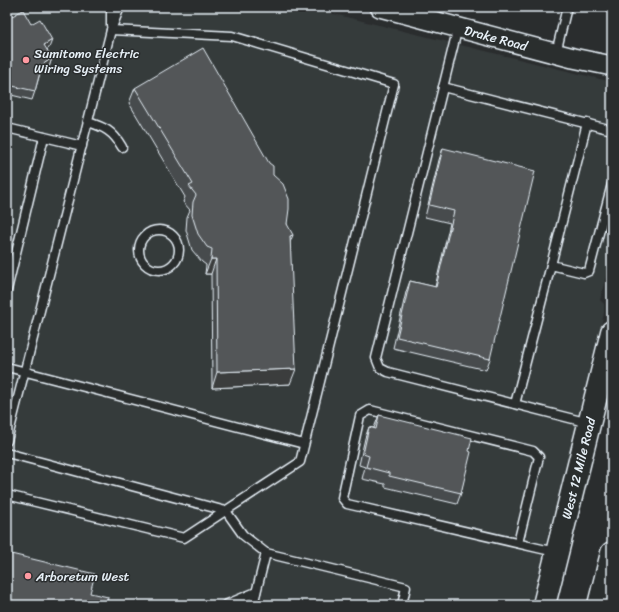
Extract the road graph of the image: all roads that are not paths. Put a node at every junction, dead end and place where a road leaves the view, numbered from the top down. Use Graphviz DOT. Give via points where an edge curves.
graph roads {
  1 [pos="111,7"];
  2 [pos="120,7"];
  3 [pos="380,7"];
  4 [pos="568,7"];
  5 [pos="458,27"];
  6 [pos="111,30"];
  7 [pos="556,53"];
  8 [pos="612,66"];
  9 [pos="443,87"];
  10 [pos="88,122"];
  11 [pos="587,124"];
  12 [pos="7,128"];
  13 [pos="612,130"];
  14 [pos="44,137"];
  15 [pos="82,146"];
  16 [pos="122,147"];
  17 [pos="612,184"];
  18 [pos="140,241"];
  19 [pos="551,265"];
  20 [pos="7,290"];
  21 [pos="612,332"];
  22 [pos="7,367"];
  23 [pos="25,372"];
  24 [pos="515,404"];
  25 [pos="590,423"];
  26 [pos="7,441"];
  27 [pos="304,444"];
  28 [pos="7,453"];
  29 [pos="7,495"];
  30 [pos="226,511"];
  31 [pos="518,544"];
  32 [pos="557,552"];
  33 [pos="612,552"];
  34 [pos="266,553"];
  35 [pos="256,592"];
  36 [pos="225,605"];
  37 [pos="253,605"];
  38 [pos="402,605"];
  39 [pos="544,605"];
  40 [pos="599,605"];
  1 -- 6 [label="lane"];
  2 -- 6 [label="lane"];
  3 -- 5 [label="street, Drake Road"];
  4 -- 7 [label="lane"];
  5 -- 7 [label="street, Drake Road"];
  5 -- 9 [label="lane"];
  6 -- 10 [label="lane"];
  6 -- 27 [label="lane" via="232,36 394,84"];
  7 -- 8 [label="street, Drake Road"];
  9 -- 11 [label="lane"];
  9 -- 24 [label="lane" via="376,358 380,368 388,372"];
  10 -- 15 [label="lane"];
  10 -- 16 [label="lane" via="103,127"];
  11 -- 13 [label="lane"];
  11 -- 19 [label="lane"];
  12 -- 14 [label="lane"];
  14 -- 15 [label="lane"];
  14 -- 20 [label="lane"];
  15 -- 23 [label="lane"];
  17 -- 19 [label="lane" via="589,271 584,273"];
  18 -- 18 [label="lane" via="140,257 150,268 166,269 178,258 178,243 168,231 152,230"];
  19 -- 24 [label="lane"];
  21 -- 25 [label="main road, West 12 Mile Road"];
  22 -- 23 [label="lane"];
  23 -- 26 [label="lane"];
  23 -- 27 [label="lane"];
  24 -- 25 [label="lane"];
  25 -- 32 [label="main road, West 12 Mile Road"];
  27 -- 30 [label="lane" via="300,462"];
  28 -- 30 [label="lane"];
  29 -- 30 [label="lane" via="184,538"];
  30 -- 34 [label="lane" via="242,535"];
  31 -- 31 [label="lane" via="347,504 342,498 360,416 370,410 533,451 538,457"];
  31 -- 32 [label="lane"];
  32 -- 39 [label="main road, West 12 Mile Road"];
  33 -- 40 [label="main road"];
  34 -- 35 [label="lane"];
  34 -- 38 [label="lane" via="406,587"];
  35 -- 36 [label="lane"];
  35 -- 37 [label="lane"];
}
